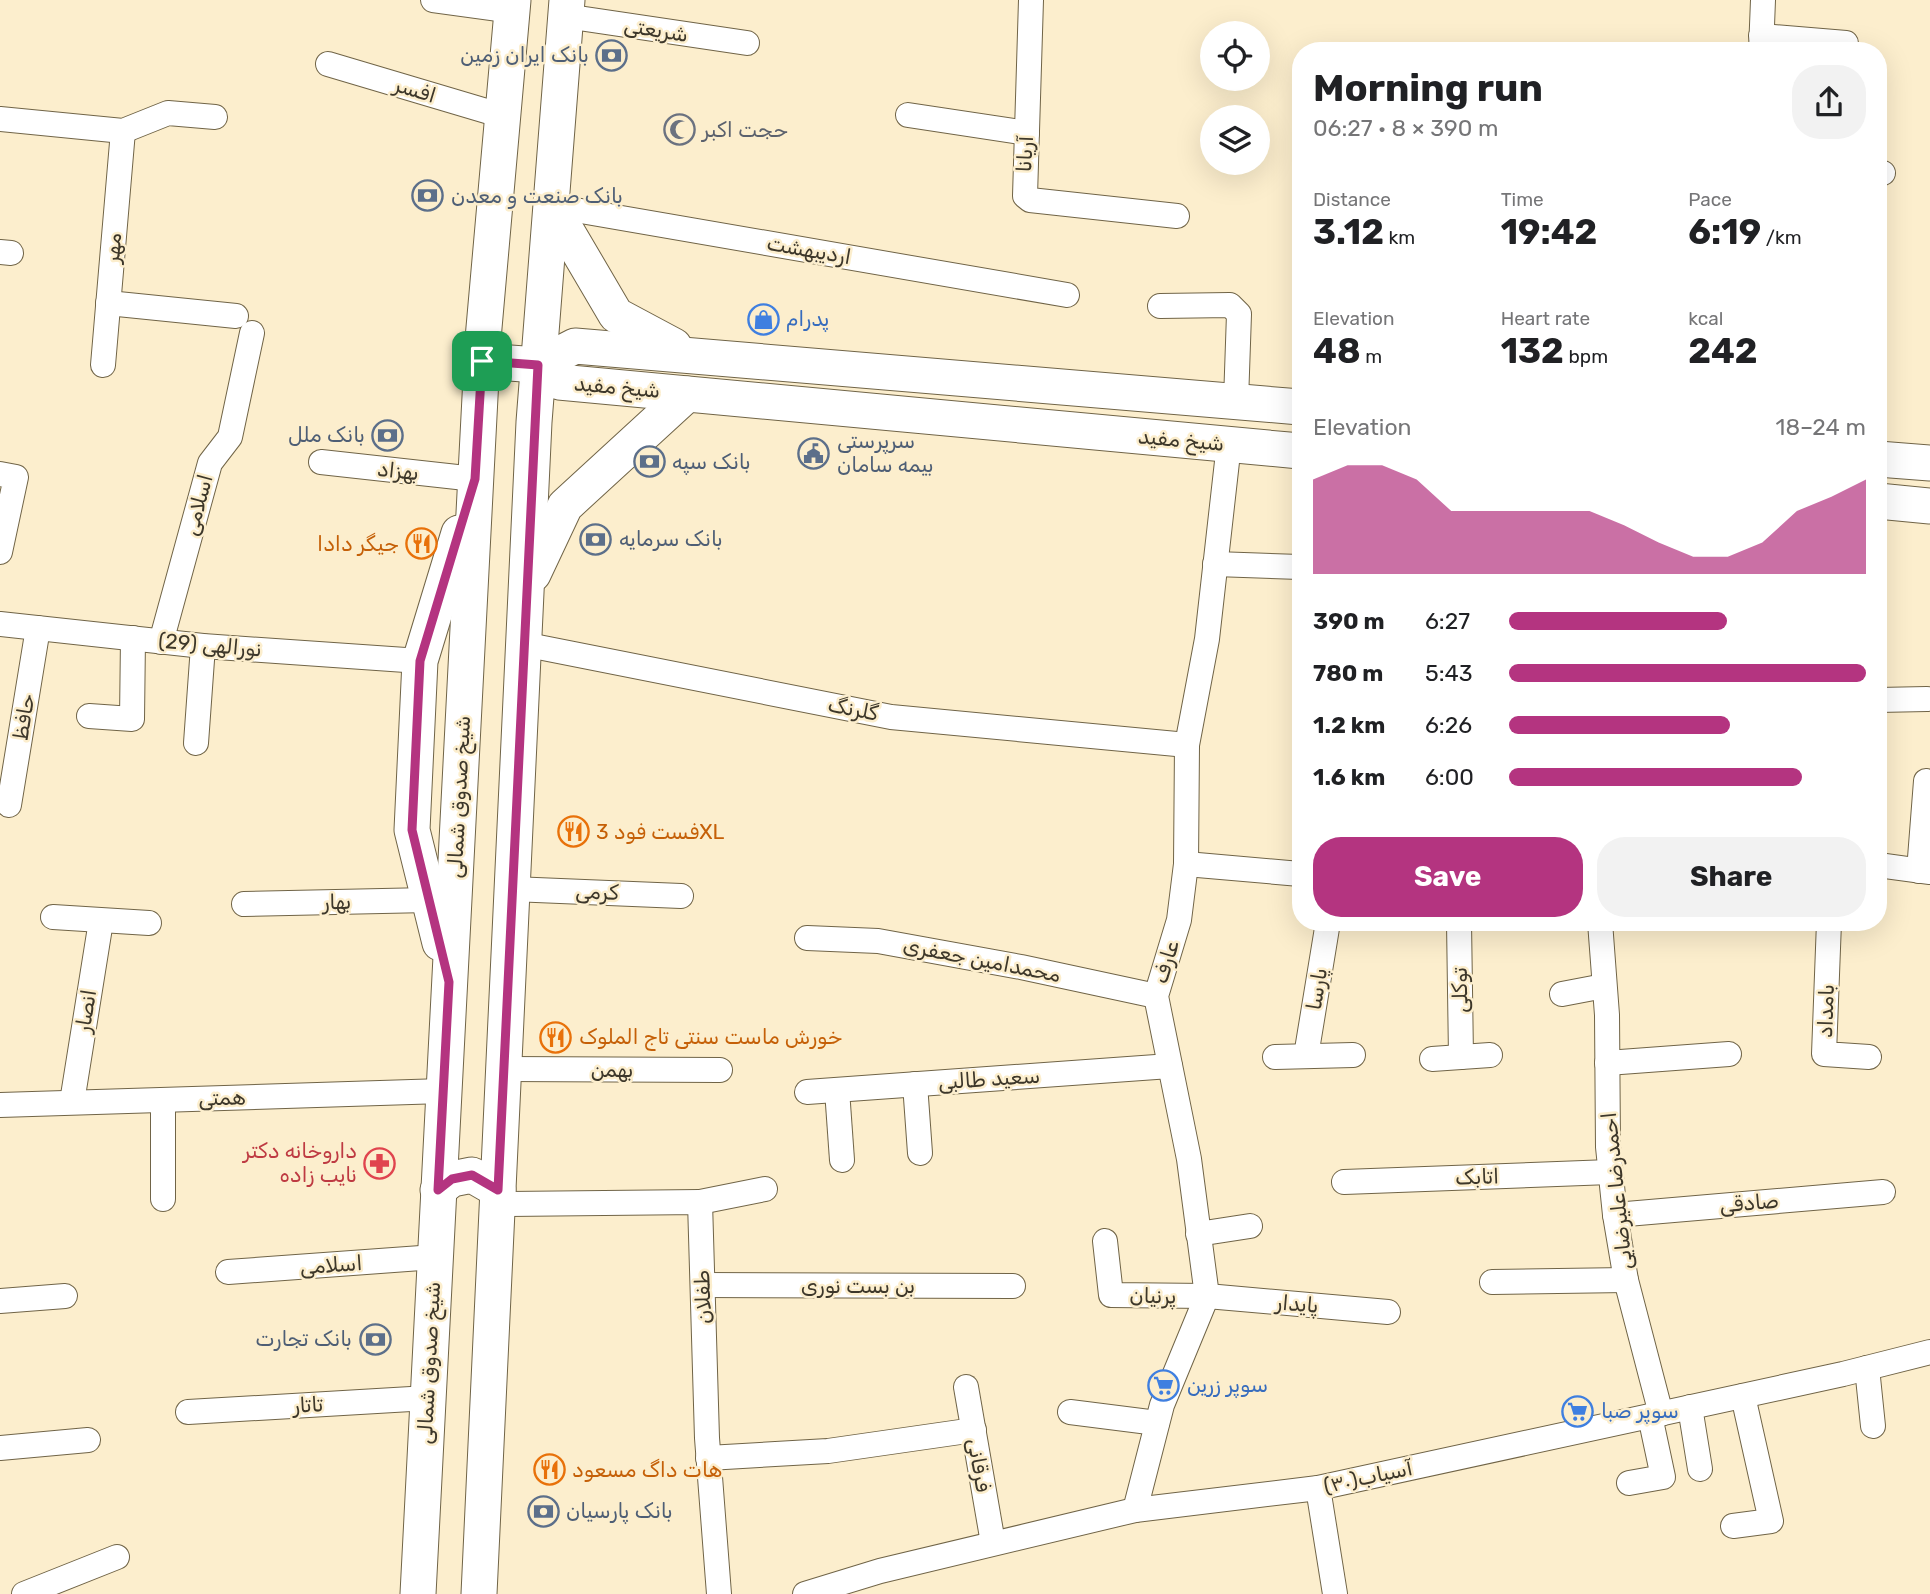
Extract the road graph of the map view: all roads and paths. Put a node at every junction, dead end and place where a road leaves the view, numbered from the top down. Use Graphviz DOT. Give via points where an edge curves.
graph roads {
  1 [pos="433,0"];
  2 [pos="1031,0"];
  3 [pos="1763,0"];
  4 [pos="513,6"];
  5 [pos="566,8"];
  6 [pos="1761,42"];
  7 [pos="747,43"];
  8 [pos="328,64"];
  9 [pos="908,115"];
  10 [pos="503,116"];
  11 [pos="215,117"];
  12 [pos="0,119"];
  13 [pos="123,131"];
  14 [pos="1027,133"];
  15 [pos="552,206"];
  16 [pos="1177,216"];
  17 [pos="1067,295"];
  18 [pos="108,303"];
  19 [pos="1160,306"];
  20 [pos="687,353"];
  21 [pos="482,361"];
  22 [pos="103,365"];
  23 [pos="538,365"];
  24 [pos="687,394"];
  25 [pos="1236,401"];
  26 [pos="1292,406"];
  27 [pos="1229,444"];
  28 [pos="1292,450"];
  29 [pos="1887,460"];
  30 [pos="321,462"];
  31 [pos="1930,463"];
  32 [pos="0,474"];
  33 [pos="475,479"];
  34 [pos="1887,502"];
  35 [pos="1930,506"];
  36 [pos="0,552"];
  37 [pos="1215,565"];
  38 [pos="1292,567"];
  39 [pos="526,589"];
  40 [pos="0,624"];
  41 [pos="38,628"];
  42 [pos="133,638"];
  43 [pos="161,642"];
  44 [pos="523,644"];
  45 [pos="203,646"];
  46 [pos="420,661"];
  47 [pos="1927,699"];
  48 [pos="1887,700"];
  49 [pos="89,716"];
  50 [pos="196,743"];
  51 [pos="1187,745"];
  52 [pos="1926,781"];
  53 [pos="9,805"];
  54 [pos="1186,864"];
  55 [pos="1887,866"];
  56 [pos="1925,871"];
  57 [pos="1292,873"];
  58 [pos="512,888"];
  59 [pos="681,896"];
  60 [pos="429,900"];
  61 [pos="244,904"];
  62 [pos="53,917"];
  63 [pos="101,921"];
  64 [pos="149,923"];
  65 [pos="1327,931"];
  66 [pos="1459,931"];
  67 [pos="1601,931"];
  68 [pos="1829,931"];
  69 [pos="807,938"];
  70 [pos="449,982"];
  71 [pos="1604,986"];
  72 [pos="1563,994"];
  73 [pos="1156,996"];
  74 [pos="1729,1054"];
  75 [pos="1353,1055"];
  76 [pos="1490,1055"];
  77 [pos="1306,1056"];
  78 [pos="1275,1057"];
  79 [pos="1461,1057"];
  80 [pos="1869,1057"];
  81 [pos="1432,1059"];
  82 [pos="1607,1062"];
  83 [pos="1170,1066"];
  84 [pos="504,1069"];
  85 [pos="720,1070"];
  86 [pos="915,1084"];
  87 [pos="837,1090"];
  88 [pos="443,1091"];
  89 [pos="807,1092"];
  90 [pos="163,1100"];
  91 [pos="72,1102"];
  92 [pos="0,1105"];
  93 [pos="920,1153"];
  94 [pos="842,1160"];
  95 [pos="1610,1172"];
  96 [pos="1344,1182"];
  97 [pos="765,1189"];
  98 [pos="438,1190"];
  99 [pos="1883,1192"];
  100 [pos="498,1197"];
  101 [pos="163,1199"];
  102 [pos="700,1202"];
  103 [pos="1615,1214"];
  104 [pos="1250,1226"];
  105 [pos="1199,1234"];
  106 [pos="1105,1241"];
  107 [pos="435,1257"];
  108 [pos="228,1272"];
  109 [pos="1626,1280"];
  110 [pos="1492,1282"];
  111 [pos="703,1286"];
  112 [pos="1013,1286"];
  113 [pos="65,1296"];
  114 [pos="1207,1296"];
  115 [pos="0,1301"];
  116 [pos="1388,1311"];
  117 [pos="1930,1352"];
  118 [pos="1867,1368"];
  119 [pos="966,1387"];
  120 [pos="1743,1396"];
  121 [pos="428,1398"];
  122 [pos="1690,1407"];
  123 [pos="188,1412"];
  124 [pos="1070,1412"];
  125 [pos="1655,1415"];
  126 [pos="1157,1423"];
  127 [pos="1872,1426"];
  128 [pos="974,1430"];
  129 [pos="88,1440"];
  130 [pos="0,1448"];
  131 [pos="708,1458"];
  132 [pos="1700,1469"];
  133 [pos="1629,1483"];
  134 [pos="1318,1488"];
  135 [pos="1135,1510"];
  136 [pos="1733,1526"];
  137 [pos="993,1543"];
  138 [pos="117,1557"];
  139 [pos="23,1594"];
  140 [pos="418,1594"];
  141 [pos="480,1594"];
  142 [pos="719,1594"];
  143 [pos="804,1594"];
  144 [pos="1335,1594"];
  1 -- 4 [label="street"];
  2 -- 14 [label="street, آریانا"];
  3 -- 6 [label="street"];
  4 -- 10 [label="main road, شیخ صدوق شمالی"];
  5 -- 7 [label="street, شریعتی"];
  5 -- 15 [label="main road"];
  8 -- 10 [label="street, افسر"];
  9 -- 14 [label="street"];
  10 -- 21 [label="main road, شیخ صدوق شمالی"];
  11 -- 13 [label="street" via="168,113"];
  12 -- 13 [label="street"];
  13 -- 18 [label="street, مهر"];
  14 -- 16 [label="street, آریانا" via="1024,189 1030,200"];
  15 -- 17 [label="street, اردیبهشت"];
  15 -- 20 [label="main road" via="616,316"];
  15 -- 23 [label="main road"];
  18 -- 22 [label="street, مهر"];
  18 -- 43 [label="street, اسلامی" via="244,325 230,438 210,463"];
  19 -- 25 [label="street" via="1236,308"];
  20 -- 23 [label="main road, شیخ مفید" via="575,346"];
  20 -- 25 [label="main road, شیخ مفید"];
  21 -- 23 [label="main road"];
  21 -- 33 [label="main road, شیخ صدوق شمالی"];
  23 -- 24 [label="main road, شیخ مفید" via="559,382"];
  23 -- 39 [label="main road"];
  24 -- 27 [label="main road, شیخ مفید"];
  24 -- 39 [label="main road" via="565,506"];
  25 -- 26 [label="main road, شیخ مفید"];
  27 -- 28 [label="main road, شیخ مفید"];
  27 -- 37 [label="street, عارف"];
  29 -- 31 [label="main road"];
  30 -- 33 [label="street, بهزاد"];
  32 -- 36 [label="street" via="16,477"];
  33 -- 46 [label="main road"];
  33 -- 70 [label="main road, شیخ صدوق شمالی"];
  34 -- 35 [label="main road"];
  37 -- 38 [label="street"];
  37 -- 51 [label="street, عارف"];
  39 -- 44 [label="main road"];
  40 -- 41 [label="street, نورالهی (29)"];
  41 -- 42 [label="street, نورالهی (29)"];
  41 -- 53 [label="street, حافظ"];
  42 -- 43 [label="street, نورالهی (29)"];
  42 -- 49 [label="street" via="132,719"];
  43 -- 45 [label="street, نورالهی (29)"];
  44 -- 51 [label="street, گلرنگ" via="891,717"];
  44 -- 58 [label="main road"];
  45 -- 46 [label="street, نورالهی (29)"];
  45 -- 50 [label="street"];
  46 -- 60 [label="main road" via="412,830"];
  47 -- 48 [label="street"];
  51 -- 54 [label="street, عارف"];
  52 -- 56 [label="street"];
  54 -- 57 [label="street"];
  54 -- 73 [label="street, عارف" via="1179,920"];
  55 -- 56 [label="street"];
  58 -- 59 [label="street, کرمی"];
  58 -- 84 [label="main road"];
  60 -- 61 [label="street, بهار"];
  60 -- 70 [label="main road"];
  62 -- 63 [label="street"];
  63 -- 64 [label="street"];
  63 -- 91 [label="street, انصار"];
  65 -- 77 [label="street, پارسا"];
  66 -- 79 [label="street, توکلی"];
  67 -- 71 [label="street, احمدرضا علیرضایی"];
  68 -- 80 [label="street, بامداد" via="1824,1054"];
  69 -- 73 [label="street, محمدامین جعفری" via="878,941"];
  70 -- 88 [label="main road, شیخ صدوق شمالی"];
  71 -- 72 [label="street"];
  71 -- 82 [label="street, احمدرضا علیرضایی"];
  73 -- 83 [label="street, عارف"];
  74 -- 82 [label="street"];
  75 -- 77 [label="street"];
  76 -- 79 [label="street"];
  77 -- 78 [label="street"];
  79 -- 81 [label="street"];
  82 -- 95 [label="street, احمدرضا علیرضایی"];
  83 -- 86 [label="street, سعید طالبی"];
  83 -- 105 [label="street, عارف"];
  84 -- 85 [label="street, بهمن"];
  84 -- 100 [label="main road"];
  86 -- 87 [label="street, سعید طالبی"];
  86 -- 93 [label="street"];
  87 -- 89 [label="street, سعید طالبی"];
  87 -- 94 [label="street"];
  88 -- 90 [label="street, همتی"];
  88 -- 98 [label="main road, شیخ صدوق شمالی"];
  90 -- 91 [label="street, همتی"];
  90 -- 101 [label="street"];
  91 -- 92 [label="street, همتی"];
  95 -- 96 [label="street, اتابک"];
  95 -- 103 [label="street, احمدرضا علیرضایی"];
  97 -- 102 [label="street"];
  98 -- 100 [label="main road" via="452,1179 472,1175"];
  98 -- 107 [label="main road, شیخ صدوق شمالی"];
  99 -- 103 [label="street, صادقی"];
  100 -- 102 [label="street"];
  100 -- 141 [label="main road"];
  102 -- 111 [label="street, طفلان"];
  103 -- 109 [label="street, احمدرضا علیرضایی"];
  104 -- 105 [label="street"];
  105 -- 114 [label="street, عارف"];
  106 -- 114 [label="street, پرنیان" via="1111,1295"];
  107 -- 108 [label="street, اسلامی"];
  107 -- 121 [label="main road, شیخ صدوق شمالی"];
  109 -- 110 [label="street"];
  109 -- 125 [label="street, احمدرضا علیرضایی"];
  111 -- 112 [label="street, بن بست نوری"];
  111 -- 131 [label="street, طفلان"];
  113 -- 115 [label="street"];
  114 -- 116 [label="street, پایدار"];
  114 -- 126 [label="street, عارف"];
  117 -- 118 [label="street, آسیاب(۳۰)"];
  118 -- 120 [label="street, آسیاب(۳۰)"];
  118 -- 127 [label="street"];
  119 -- 128 [label="street, فرقانی"];
  120 -- 122 [label="street, آسیاب(۳۰)"];
  120 -- 136 [label="street" via="1771,1521"];
  121 -- 123 [label="street, تاتار"];
  121 -- 140 [label="main road, شیخ صدوق شمالی"];
  122 -- 125 [label="street, آسیاب(۳۰)"];
  122 -- 132 [label="street"];
  124 -- 126 [label="street"];
  125 -- 133 [label="street, احمدرضا علیرضایی" via="1663,1477"];
  125 -- 134 [label="street, آسیاب(۳۰)"];
  126 -- 135 [label="street, عارف"];
  128 -- 131 [label="street" via="828,1451"];
  128 -- 137 [label="street, فرقانی"];
  129 -- 130 [label="street"];
  131 -- 142 [label="street, طفلان"];
  134 -- 135 [label="street, آسیاب(۳۰)"];
  134 -- 144 [label="street"];
  135 -- 137 [label="street, آسیاب(۳۰)"];
  137 -- 143 [label="street, آسیاب(۳۰)"];
  138 -- 139 [label="street"];
}
